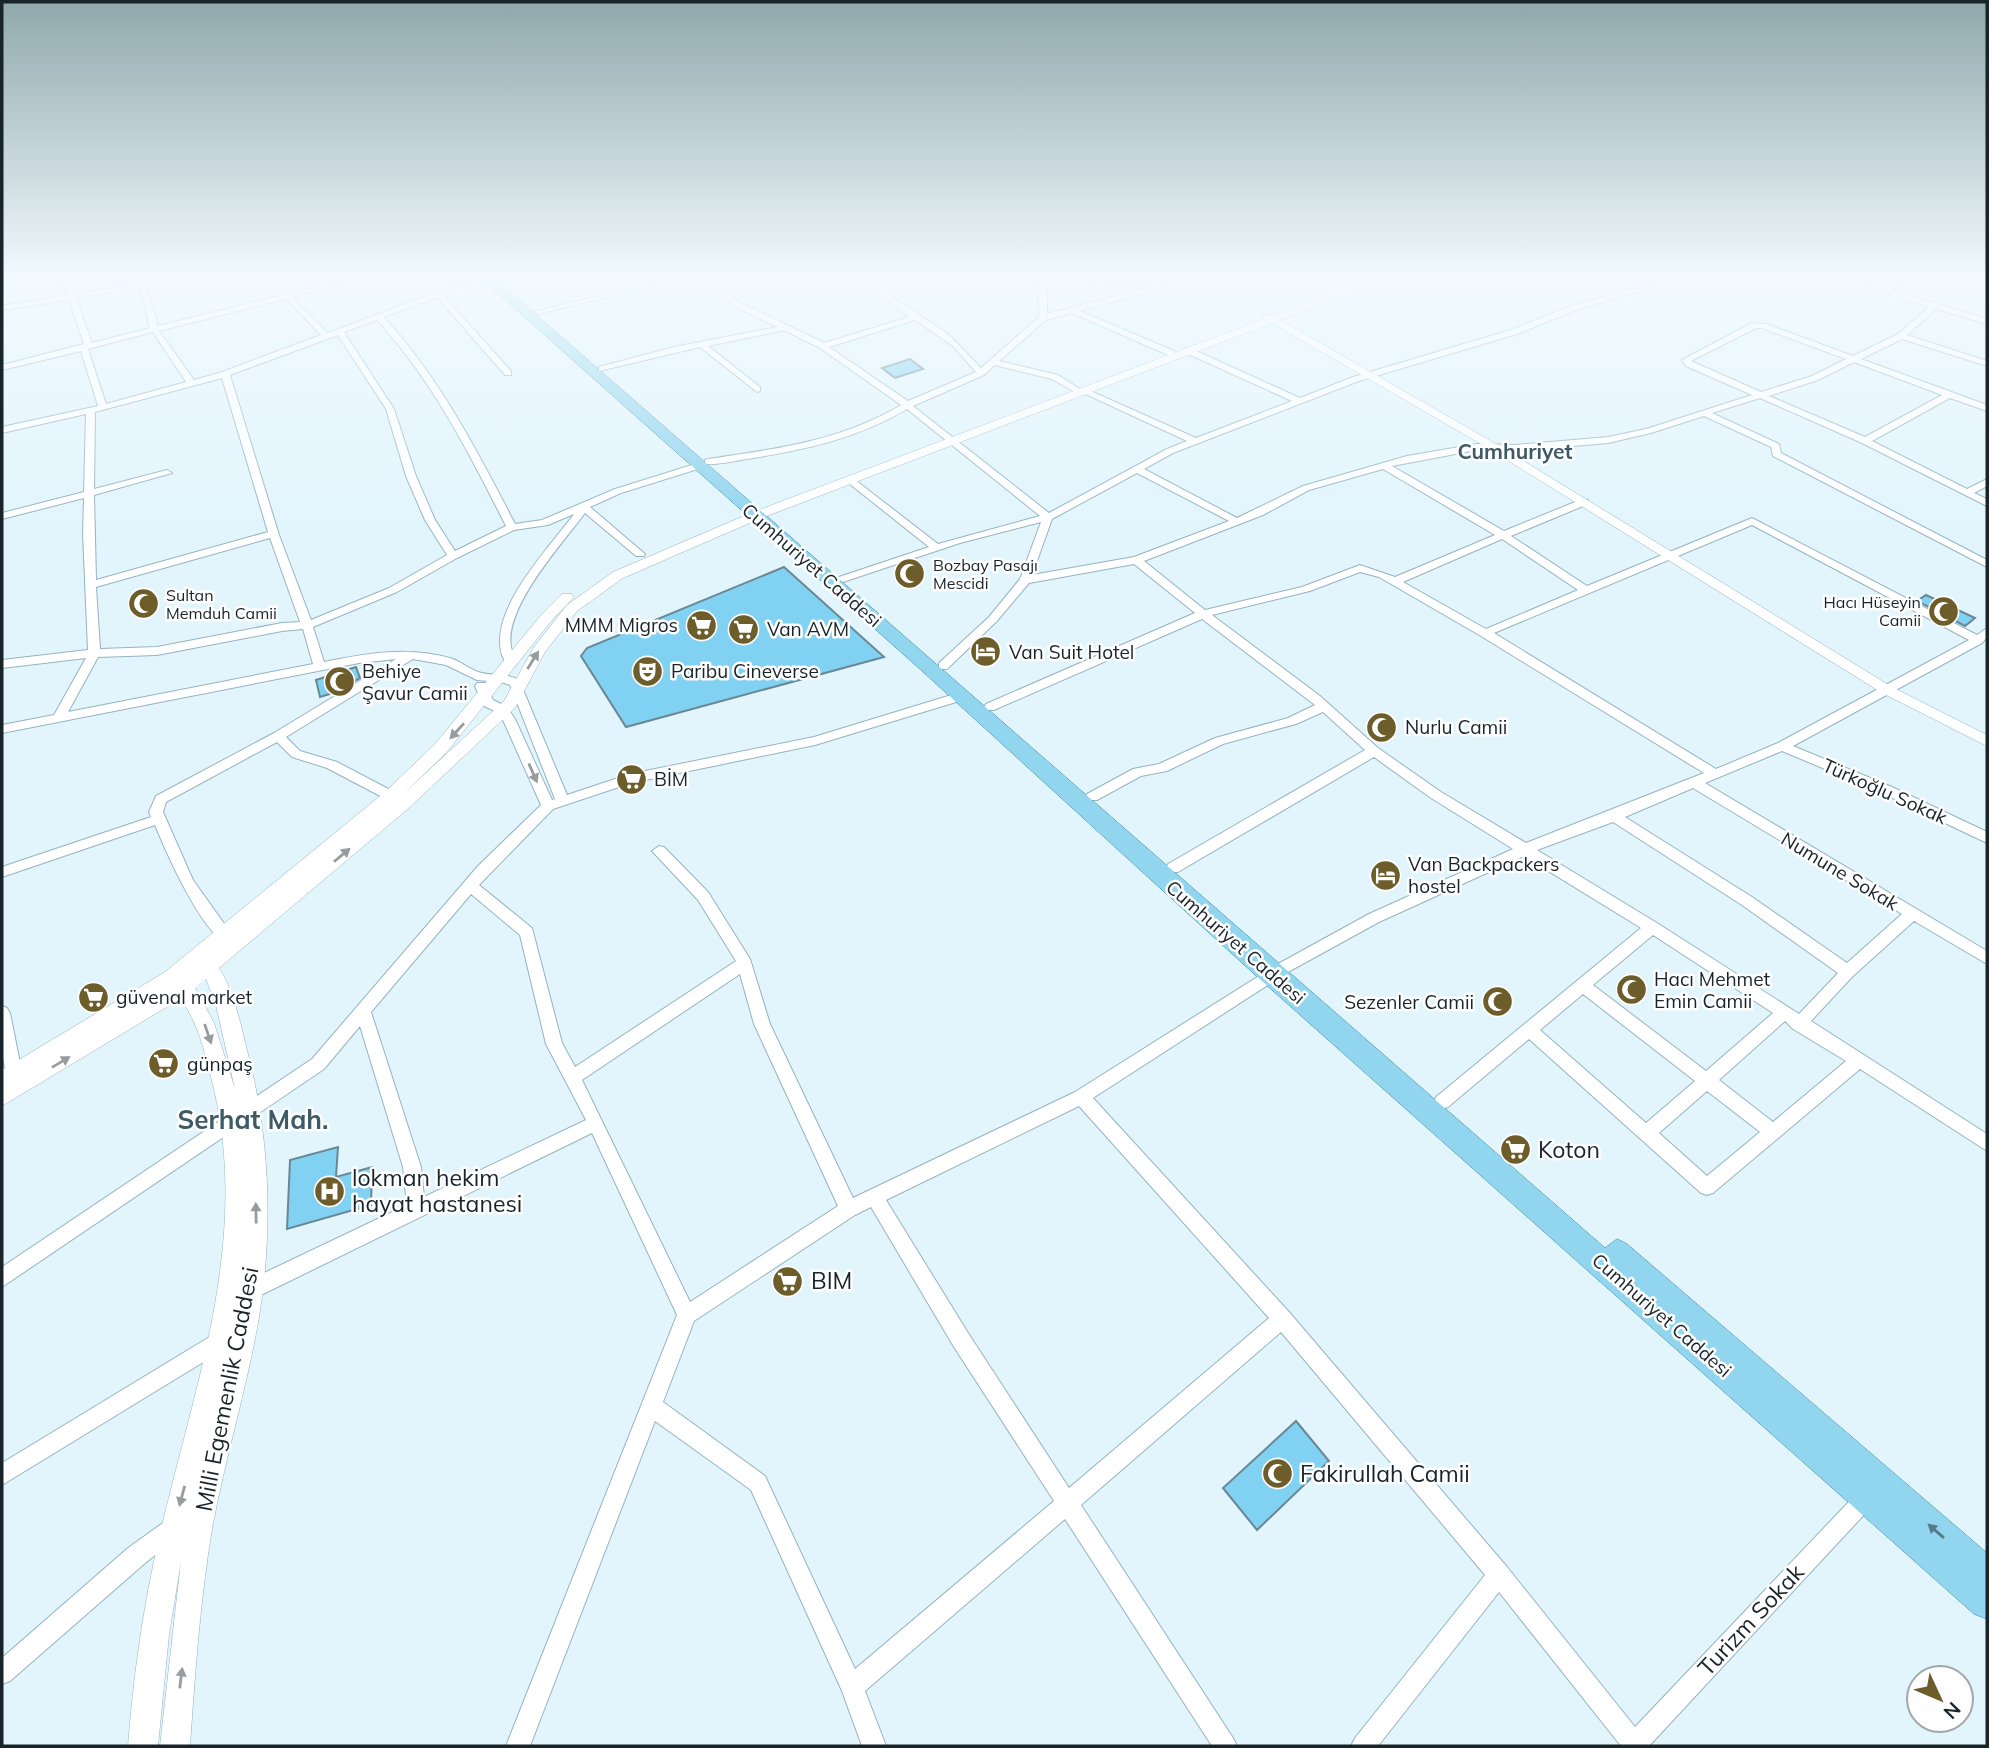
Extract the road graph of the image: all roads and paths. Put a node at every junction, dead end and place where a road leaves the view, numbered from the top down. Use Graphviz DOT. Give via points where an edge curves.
graph roads {
  1 [pos="37,360"];
  2 [pos="86,360"];
  3 [pos="175,360"];
  4 [pos="265,360"];
  5 [pos="361,360"];
  6 [pos="418,360"];
  7 [pos="496,360"];
  8 [pos="582,360"];
  9 [pos="591,360"];
  10 [pos="639,360"];
  11 [pos="720,360"];
  12 [pos="842,360"];
  13 [pos="969,360"];
  14 [pos="999,360"];
  15 [pos="1155,360"];
  16 [pos="1165,360"];
  17 [pos="1208,360"];
  18 [pos="1347,360"];
  19 [pos="1421,360"];
  20 [pos="1687,360"];
  21 [pos="1851,360"];
  22 [pos="1855,361"];
  23 [pos="996,363"];
  24 [pos="2,368"];
  25 [pos="602,369"];
  26 [pos="508,373"];
  27 [pos="981,373"];
  28 [pos="225,374"];
  29 [pos="1372,374"];
  30 [pos="192,384"];
  31 [pos="757,389"];
  32 [pos="1080,390"];
  33 [pos="1950,394"];
  34 [pos="1757,395"];
  35 [pos="1300,401"];
  36 [pos="907,405"];
  37 [pos="1987,408"];
  38 [pos="97,409"];
  39 [pos="1704,413"];
  40 [pos="2,430"];
  41 [pos="951,439"];
  42 [pos="1195,441"];
  43 [pos="1865,441"];
  44 [pos="1497,446"];
  45 [pos="703,464"];
  46 [pos="1385,466"];
  47 [pos="1137,470"];
  48 [pos="167,472"];
  49 [pos="850,481"];
  50 [pos="1987,482"];
  51 [pos="1966,493"];
  52 [pos="90,494"];
  53 [pos="1584,502"];
  54 [pos="1987,503"];
  55 [pos="584,507"];
  56 [pos="757,511"];
  57 [pos="2,516"];
  58 [pos="1048,517"];
  59 [pos="1236,521"];
  60 [pos="512,527"];
  61 [pos="274,534"];
  62 [pos="1503,536"];
  63 [pos="936,547"];
  64 [pos="1672,553"];
  65 [pos="640,554"];
  66 [pos="453,556"];
  67 [pos="1136,560"];
  68 [pos="1987,564"];
  69 [pos="843,579"];
  70 [pos="1025,580"];
  71 [pos="1395,581"];
  72 [pos="90,585"];
  73 [pos="1585,590"];
  74 [pos="1203,614"];
  75 [pos="308,625"];
  76 [pos="1485,633"];
  77 [pos="1983,636"];
  78 [pos="94,653"];
  79 [pos="413,654"];
  80 [pos="511,663"];
  81 [pos="2,664"];
  82 [pos="943,666"];
  83 [pos="320,667"];
  84 [pos="476,676"];
  85 [pos="498,677"];
  86 [pos="1890,688"];
  87 [pos="519,689"];
  88 [pos="962,696"];
  89 [pos="484,697"];
  90 [pos="1324,706"];
  91 [pos="990,707"];
  92 [pos="503,710"];
  93 [pos="58,719"];
  94 [pos="2,729"];
  95 [pos="1987,735"];
  96 [pos="278,736"];
  97 [pos="1987,741"];
  98 [pos="1782,746"];
  99 [pos="1374,751"];
  100 [pos="1713,773"];
  101 [pos="1694,783"];
  102 [pos="391,796"];
  103 [pos="1091,797"];
  104 [pos="562,799"];
  105 [pos="548,806"];
  106 [pos="1614,816"];
  107 [pos="159,819"];
  108 [pos="1987,838"];
  109 [pos="1526,849"];
  110 [pos="659,851"];
  111 [pos="1174,868"];
  112 [pos="2,872"];
  113 [pos="470,886"];
  114 [pos="1912,914"];
  115 [pos="1652,927"];
  116 [pos="230,940"];
  117 [pos="1987,958"];
  118 [pos="203,962"];
  119 [pos="745,963"];
  120 [pos="1278,971"];
  121 [pos="1848,972"];
  122 [pos="177,982"];
  123 [pos="1584,986"];
  124 [pos="363,1011"];
  125 [pos="2,1013"];
  126 [pos="1783,1014"];
  127 [pos="1799,1024"];
  128 [pos="1529,1030"];
  129 [pos="1858,1060"];
  130 [pos="8,1077"];
  131 [pos="572,1078"];
  132 [pos="1707,1081"];
  133 [pos="2,1097"];
  134 [pos="1082,1097"];
  135 [pos="1442,1102"];
  136 [pos="242,1117"];
  137 [pos="596,1123"];
  138 [pos="1773,1132"];
  139 [pos="1647,1133"];
  140 [pos="1987,1143"];
  141 [pos="875,1198"];
  142 [pos="416,1209"];
  143 [pos="849,1209"];
  144 [pos="2,1278"];
  145 [pos="251,1289"];
  146 [pos="687,1315"];
  147 [pos="1282,1319"];
  148 [pos="223,1338"];
  149 [pos="651,1406"];
  150 [pos="2,1475"];
  151 [pos="1868,1496"];
  152 [pos="1069,1504"];
  153 [pos="174,1527"];
  154 [pos="1499,1575"];
  155 [pos="1987,1576"];
  156 [pos="1987,1601"];
  157 [pos="2,1673"];
  158 [pos="852,1687"];
  159 [pos="1635,1745"];
  160 [pos="143,1746"];
  161 [pos="175,1746"];
  162 [pos="518,1746"];
  163 [pos="874,1746"];
  164 [pos="1225,1746"];
  165 [pos="1363,1746"];
  1 -- 24 [label="street"];
  2 -- 38 [label="street"];
  3 -- 30 [label="street"];
  4 -- 28 [label="street"];
  5 -- 66 [label="street" via="390,409 430,520"];
  6 -- 60 [label="street" via="444,397"];
  7 -- 26 [label="street"];
  8 -- 45 [label="main road, Cumhuriyet Caddesi"];
  9 -- 25 [label="main road, Cumhuriyet Caddesi"];
  10 -- 25 [label="street"];
  11 -- 31 [label="street"];
  12 -- 36 [label="street"];
  13 -- 27 [label="street"];
  14 -- 23 [label="street"];
  15 -- 32 [label="street"];
  16 -- 32 [label="street"];
  17 -- 35 [label="street"];
  18 -- 29 [label="street"];
  19 -- 29 [label="street"];
  20 -- 34 [label="street" via="1689,365"];
  21 -- 22 [label="street"];
  22 -- 33 [label="street"];
  22 -- 34 [label="street"];
  23 -- 27 [label="street"];
  23 -- 32 [label="street" via="1055,376"];
  25 -- 45 [label="main road, Cumhuriyet Caddesi"];
  27 -- 36 [label="street"];
  28 -- 30 [label="street"];
  28 -- 61 [label="street"];
  29 -- 35 [label="street"];
  29 -- 44 [label="street"];
  30 -- 38 [label="street"];
  32 -- 41 [label="street"];
  32 -- 42 [label="street"];
  33 -- 37 [label="street"];
  33 -- 43 [label="street"];
  34 -- 39 [label="street"];
  34 -- 43 [label="street"];
  35 -- 42 [label="street"];
  36 -- 41 [label="street"];
  36 -- 45 [label="street" via="850,434"];
  38 -- 40 [label="street"];
  38 -- 52 [label="street"];
  39 -- 44 [label="street" via="1608,440"];
  39 -- 68 [label="street" via="1776,446 1776,454"];
  41 -- 49 [label="street"];
  41 -- 56 [label="street"];
  41 -- 58 [label="street"];
  42 -- 47 [label="street"];
  43 -- 51 [label="street"];
  44 -- 46 [label="street"];
  44 -- 53 [label="street"];
  44 -- 64 [label="street"];
  45 -- 55 [label="street"];
  45 -- 56 [label="main road, Cumhuriyet Caddesi"];
  46 -- 59 [label="street" via="1306,488"];
  46 -- 62 [label="street"];
  47 -- 58 [label="street"];
  47 -- 59 [label="street"];
  48 -- 52 [label="street"];
  49 -- 56 [label="street"];
  49 -- 63 [label="street"];
  50 -- 51 [label="street"];
  51 -- 54 [label="street"];
  52 -- 57 [label="street"];
  52 -- 72 [label="street"];
  53 -- 62 [label="street"];
  53 -- 64 [label="street"];
  55 -- 60 [label="street" via="544,523"];
  55 -- 65 [label="street"];
  55 -- 80 [label="street" via="523,589 504,636 504,652"];
  56 -- 65 [label="street"];
  56 -- 69 [label="main road, Cumhuriyet Caddesi"];
  87 -- 56 [label="street, one-way" via="539,650 584,597 647,560"];
  56 -- 88 [label="main road, Cumhuriyet Caddesi"];
  58 -- 63 [label="street"];
  58 -- 70 [label="street"];
  59 -- 67 [label="street"];
  60 -- 66 [label="street"];
  61 -- 72 [label="street"];
  61 -- 75 [label="street"];
  62 -- 71 [label="street"];
  62 -- 73 [label="street"];
  63 -- 69 [label="street"];
  64 -- 73 [label="street"];
  64 -- 77 [label="street" via="1752,521"];
  64 -- 86 [label="street"];
  65 -- 80 [label="street" via="569,595"];
  66 -- 75 [label="street" via="393,590"];
  67 -- 70 [label="street"];
  67 -- 74 [label="street"];
  69 -- 82 [label="main road, Cumhuriyet Caddesi"];
  70 -- 82 [label="street" via="993,619"];
  71 -- 74 [label="street" via="1360,569 1306,589"];
  71 -- 76 [label="street"];
  72 -- 78 [label="street"];
  73 -- 76 [label="street"];
  74 -- 90 [label="street"];
  74 -- 91 [label="street"];
  75 -- 78 [label="street" via="157,651"];
  75 -- 83 [label="street"];
  76 -- 100 [label="street"];
  77 -- 86 [label="street"];
  78 -- 81 [label="street"];
  78 -- 93 [label="street"];
  79 -- 83 [label="street"];
  79 -- 84 [label="street" via="462,667"];
  79 -- 96 [label="street"];
  80 -- 85 [label="street"];
  82 -- 91 [label="main road, Cumhuriyet Caddesi"];
  83 -- 93 [label="street"];
  84 -- 85 [label="street"];
  84 -- 89 [label="street"];
  85 -- 87 [label="street" via="511,679"];
  85 -- 89 [label="street"];
  86 -- 95 [label="street"];
  86 -- 97 [label="street"];
  86 -- 98 [label="street"];
  87 -- 92 [label="street"];
  87 -- 104 [label="street"];
  88 -- 104 [label="street" via="815,741 630,779"];
  88 -- 120 [label="main road, Cumhuriyet Caddesi"];
  89 -- 92 [label="street"];
  89 -- 102 [label="street, one-way" via="442,748"];
  90 -- 99 [label="street"];
  90 -- 103 [label="street" via="1292,721 1219,741 1161,768 1138,772"];
  91 -- 103 [label="main road, Cumhuriyet Caddesi"];
  92 -- 105 [label="street, one-way"];
  116 -- 92 [label="street, one-way" via="404,803"];
  93 -- 94 [label="street"];
  96 -- 102 [label="street" via="296,754 332,765"];
  96 -- 107 [label="street" via="161,799 156,812"];
  98 -- 100 [label="street"];
  98 -- 108 [label="street, Türkoğlu Sokak"];
  99 -- 109 [label="street"];
  99 -- 111 [label="street"];
  100 -- 101 [label="street"];
  101 -- 106 [label="street"];
  101 -- 114 [label="street, Numune Sokak"];
  102 -- 116 [label="street"];
  103 -- 111 [label="main road, Cumhuriyet Caddesi"];
  104 -- 105 [label="street"];
  105 -- 113 [label="street"];
  106 -- 109 [label="street"];
  106 -- 121 [label="street"];
  107 -- 112 [label="street"];
  107 -- 116 [label="street" via="187,883"];
  109 -- 115 [label="street"];
  109 -- 120 [label="street" via="1374,918"];
  110 -- 119 [label="street" via="703,896"];
  111 -- 120 [label="main road, Cumhuriyet Caddesi"];
  113 -- 124 [label="street"];
  113 -- 131 [label="street" via="527,932 554,1044"];
  114 -- 117 [label="street, Numune Sokak"];
  114 -- 121 [label="street"];
  115 -- 123 [label="street"];
  115 -- 126 [label="street"];
  116 -- 118 [label="street"];
  118 -- 122 [label="street"];
  118 -- 136 [label="street, Milli Egemenlik Caddesi" via="224,1001"];
  119 -- 131 [label="street"];
  119 -- 143 [label="street" via="762,1024"];
  120 -- 134 [label="street"];
  120 -- 135 [label="main road, Cumhuriyet Caddesi"];
  120 -- 151 [label="main road, Cumhuriyet Caddesi"];
  121 -- 127 [label="street"];
  122 -- 130 [label="street"];
  133 -- 122 [label="street, one-way"];
  122 -- 136 [label="street, Milli Egemenlik Caddesi, one-way" via="201,1013"];
  123 -- 128 [label="street"];
  123 -- 132 [label="street"];
  124 -- 136 [label="street" via="318,1064"];
  124 -- 142 [label="street" via="406,1144"];
  125 -- 130 [label="street"];
  126 -- 127 [label="street"];
  126 -- 132 [label="street"];
  127 -- 129 [label="street"];
  128 -- 135 [label="street"];
  128 -- 139 [label="street"];
  129 -- 138 [label="street"];
  129 -- 140 [label="street"];
  131 -- 137 [label="street"];
  132 -- 138 [label="street"];
  132 -- 139 [label="street"];
  134 -- 141 [label="street"];
  134 -- 147 [label="street"];
  155 -- 135 [label="main road, Cumhuriyet Caddesi, one-way"];
  136 -- 144 [label="street"];
  145 -- 136 [label="street, Milli Egemenlik Caddesi, one-way" via="256,1234"];
  136 -- 148 [label="street, Milli Egemenlik Caddesi" via="238,1242"];
  137 -- 142 [label="street"];
  137 -- 146 [label="street"];
  138 -- 139 [label="street" via="1707,1187"];
  141 -- 143 [label="street"];
  141 -- 152 [label="street"];
  142 -- 145 [label="street"];
  143 -- 146 [label="street"];
  161 -- 145 [label="street, Milli Egemenlik Caddesi, one-way" via="199,1531"];
  146 -- 149 [label="street"];
  147 -- 152 [label="street"];
  147 -- 154 [label="street"];
  148 -- 150 [label="street"];
  148 -- 153 [label="street, Milli Egemenlik Caddesi, one-way"];
  149 -- 158 [label="street" via="758,1483"];
  149 -- 162 [label="street"];
  151 -- 156 [label="main road, Cumhuriyet Caddesi"];
  151 -- 159 [label="street, Turizm Sokak"];
  152 -- 158 [label="street"];
  152 -- 164 [label="street"];
  153 -- 157 [label="street"];
  153 -- 160 [label="street, Milli Egemenlik Caddesi"];
  154 -- 159 [label="street"];
  154 -- 165 [label="street"];
  158 -- 163 [label="street"];
}
